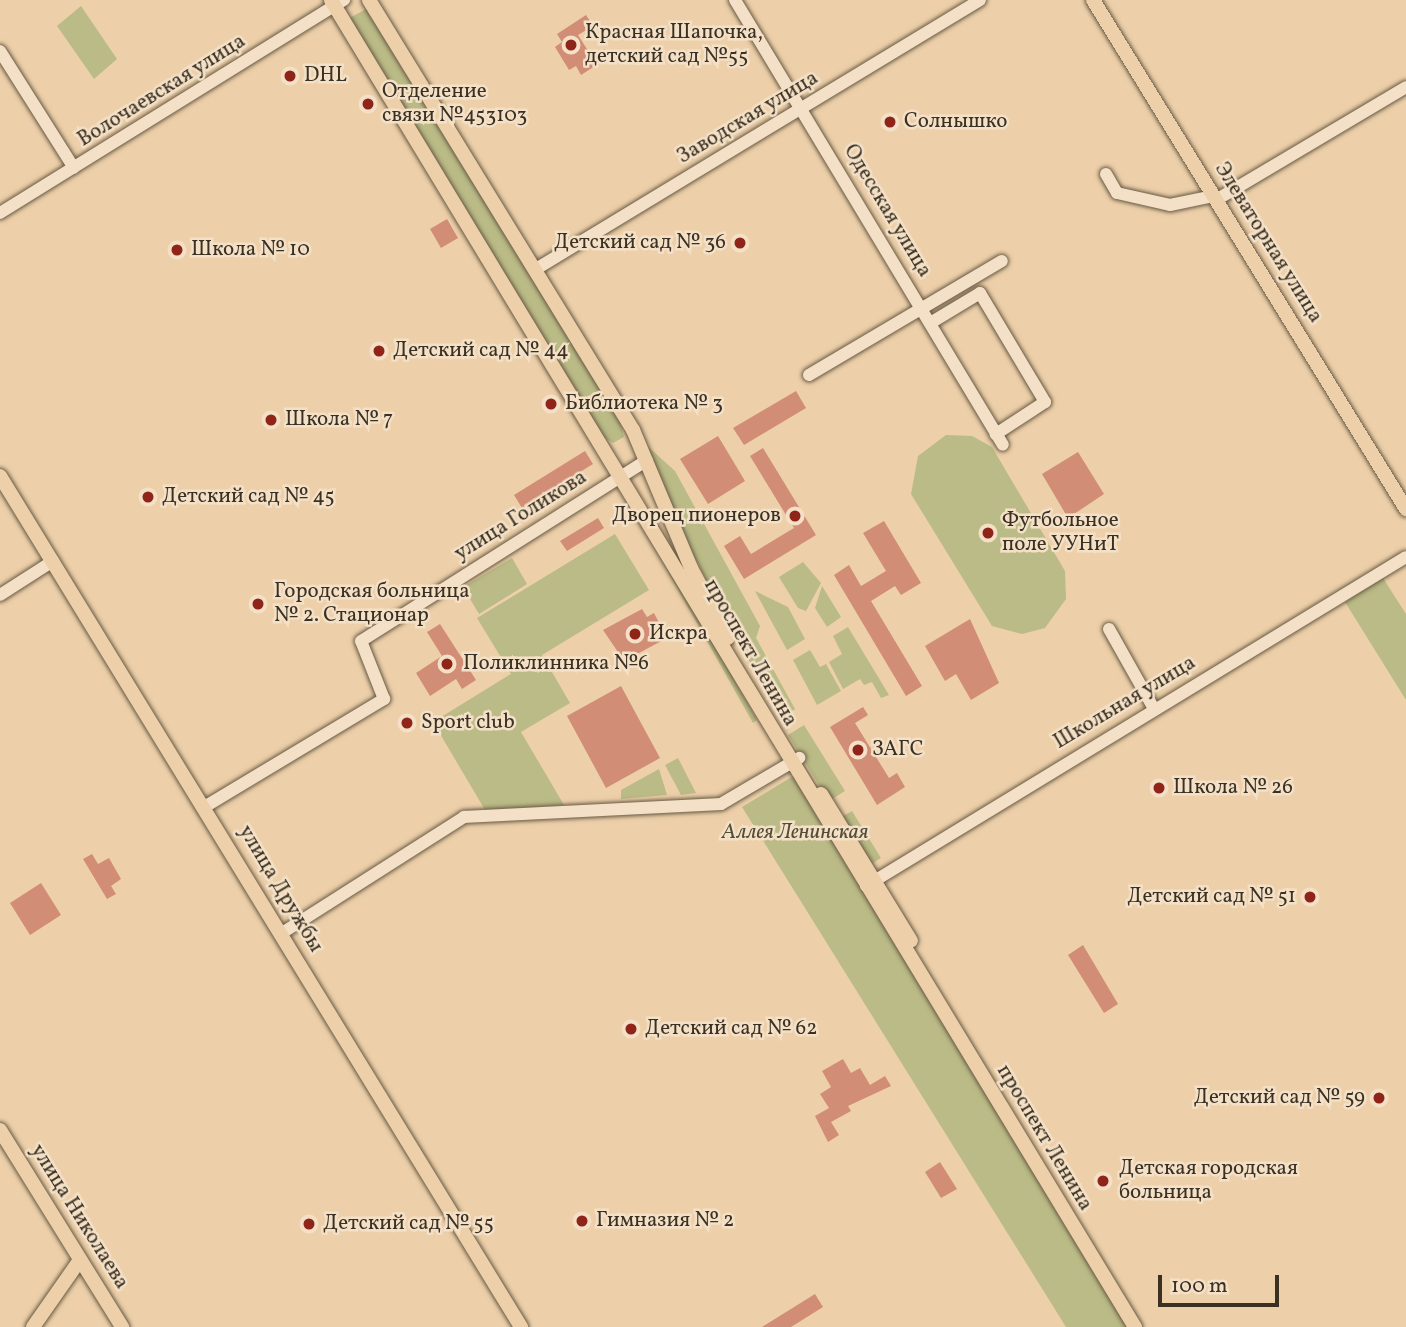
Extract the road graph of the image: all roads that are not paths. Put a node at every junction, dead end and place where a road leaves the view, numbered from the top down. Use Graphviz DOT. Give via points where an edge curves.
graph roads {
  1 [pos="369,0"];
  2 [pos="735,0"];
  3 [pos="980,0"];
  4 [pos="1093,0"];
  5 [pos="337,2"];
  6 [pos="0,51"];
  7 [pos="1406,87"];
  8 [pos="802,107"];
  9 [pos="74,168"];
  10 [pos="1106,174"];
  11 [pos="1215,198"];
  12 [pos="0,214"];
  13 [pos="1002,261"];
  14 [pos="536,269"];
  15 [pos="925,309"];
  16 [pos="932,322"];
  17 [pos="809,375"];
  18 [pos="647,460"];
  19 [pos="623,475"];
  20 [pos="0,476"];
  21 [pos="1406,509"];
  22 [pos="1406,556"];
  23 [pos="52,561"];
  24 [pos="0,595"];
  25 [pos="1108,629"];
  26 [pos="1153,707"];
  27 [pos="795,761"];
  28 [pos="206,807"];
  29 [pos="871,884"];
  30 [pos="282,933"];
  31 [pos="0,1130"];
  32 [pos="80,1259"];
  33 [pos="33,1327"];
  34 [pos="122,1327"];
  35 [pos="522,1327"];
  36 [pos="1135,1327"];
  37 [pos="1146,1327"];
  1 -- 14 [label="main road, проспект Ленина"];
  2 -- 8 [label="street, Одесская улица"];
  3 -- 8 [label="street, Заводская улица"];
  4 -- 11 [label="main road, Элеваторная улица"];
  5 -- 9 [label="street, Волочаевская улица"];
  5 -- 19 [label="main road, проспект Ленина"];
  6 -- 9 [label="street"];
  7 -- 11 [label="street"];
  8 -- 14 [label="street, Заводская улица"];
  8 -- 15 [label="street, Одесская улица"];
  9 -- 12 [label="street, Волочаевская улица"];
  10 -- 11 [label="street" via="1117,193 1170,205"];
  11 -- 21 [label="main road, Элеваторная улица"];
  13 -- 15 [label="street"];
  14 -- 18 [label="main road, проспект Ленина"];
  15 -- 16 [label="street, Одесская улица"];
  15 -- 17 [label="street"];
  16 -- 16 [label="street, Одесская улица" via="1000,440 1045,402 980,293"];
  18 -- 19 [label="street, улица Голикова"];
  18 -- 27 [label="main road, проспект Ленина" via="703,593"];
  19 -- 27 [label="main road, проспект Ленина"];
  19 -- 28 [label="street, улица Голикова" via="361,641 384,699"];
  20 -- 23 [label="main road, улица Дружбы"];
  22 -- 26 [label="street, Школьная улица"];
  23 -- 24 [label="street"];
  23 -- 28 [label="main road, улица Дружбы"];
  25 -- 26 [label="street"];
  26 -- 29 [label="street, Школьная улица"];
  27 -- 29 [label="main road, проспект Ленина"];
  27 -- 30 [label="street" via="722,804 464,817"];
  28 -- 30 [label="main road, улица Дружбы"];
  29 -- 36 [label="main road, проспект Ленина"];
  29 -- 37 [label="main road, проспект Ленина"];
  30 -- 35 [label="main road, улица Дружбы"];
  31 -- 32 [label="main road, улица Николаева"];
  32 -- 33 [label="main road"];
  32 -- 34 [label="main road, улица Николаева"];
}
